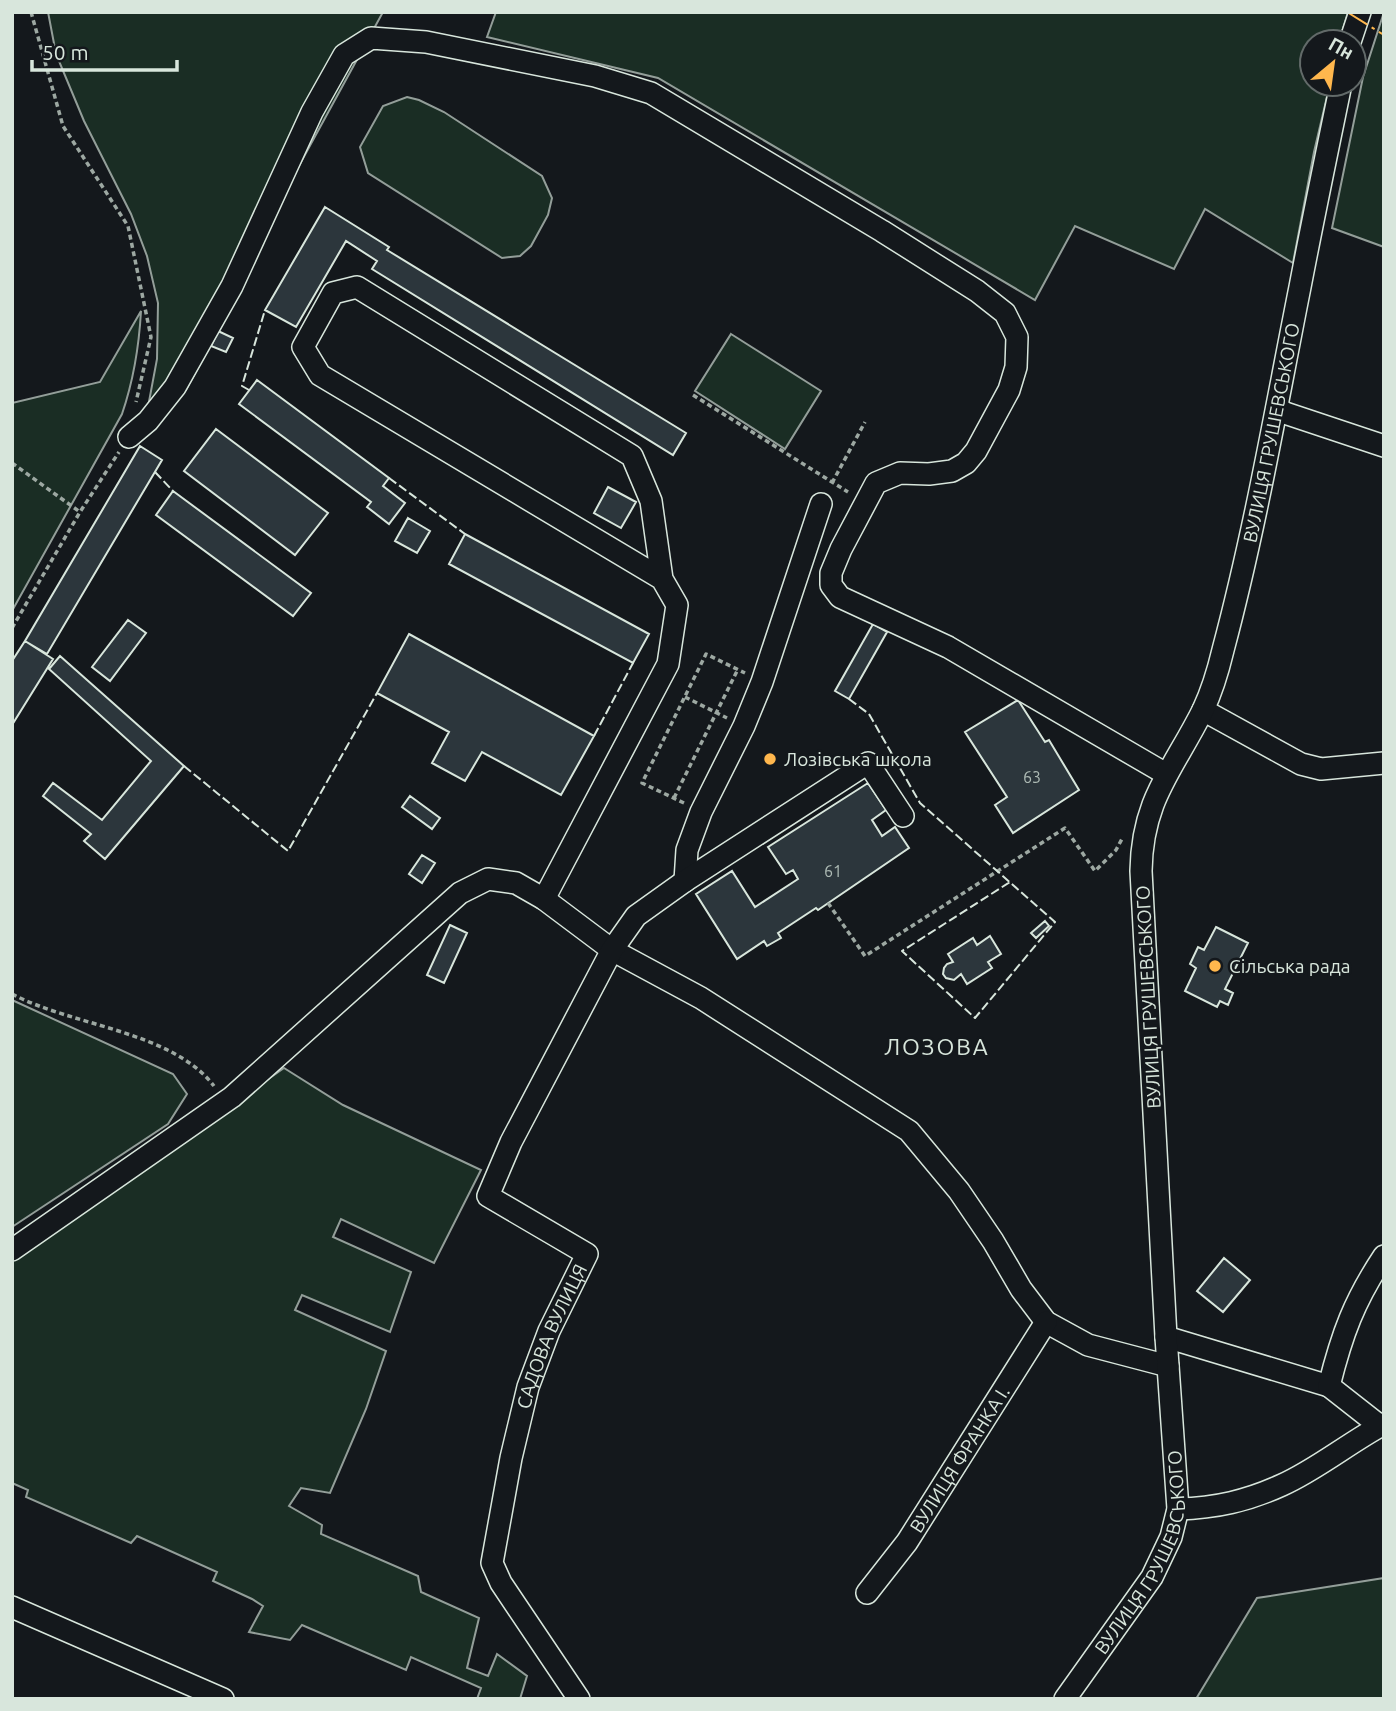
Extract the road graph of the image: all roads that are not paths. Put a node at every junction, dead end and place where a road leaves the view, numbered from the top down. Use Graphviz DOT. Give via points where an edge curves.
graph roads {
  1 [pos="1338,98"];
  2 [pos="1277,408"];
  3 [pos="129,437"];
  4 [pos="1384,446"];
  5 [pos="821,504"];
  6 [pos="662,579"];
  7 [pos="1203,710"];
  8 [pos="1384,763"];
  9 [pos="1166,774"];
  10 [pos="903,816"];
  11 [pos="685,881"];
  12 [pos="544,899"];
  13 [pos="612,950"];
  14 [pos="12,1250"];
  15 [pos="1384,1256"];
  16 [pos="1046,1322"];
  17 [pos="1166,1337"];
  18 [pos="1168,1366"];
  19 [pos="1329,1386"];
  20 [pos="1382,1425"];
  21 [pos="1178,1509"];
  22 [pos="867,1593"];
  23 [pos="12,1607"];
  24 [pos="223,1699"];
  25 [pos="579,1699"];
  26 [pos="1065,1699"];
  1 -- 2 [label="street, ВУЛИЦЯ ГРУШЕВСЬКОГО"];
  2 -- 4 [label="street"];
  2 -- 7 [label="street, ВУЛИЦЯ ГРУШЕВСЬКОГО" via="1224,649"];
  3 -- 9 [label="street" via="175,387 232,285 312,112 344,55 371,38 426,42 595,76 651,93 977,291 1005,313 1017,337 1009,390 966,463 951,471 900,472 876,483 831,572 831,585 840,597 948,648"];
  5 -- 11 [label="street" via="762,682 687,850"];
  6 -- 6 [label="street" via="320,375 303,347 333,293 357,287 632,456 651,501"];
  6 -- 12 [label="street" via="677,605 668,664"];
  7 -- 8 [label="street" via="1301,764 1321,769"];
  7 -- 9 [label="street, ВУЛИЦЯ ГРУШЕВСЬКОГО"];
  9 -- 17 [label="street, ВУЛИЦЯ ГРУШЕВСЬКОГО" via="1147,820 1141,871"];
  10 -- 11 [label="street" via="868,763"];
  11 -- 13 [label="street" via="636,916"];
  12 -- 13 [label="street"];
  12 -- 14 [label="street" via="516,883 488,879 460,892 226,1102"];
  13 -- 16 [label="street" via="701,998 909,1131 959,1191"];
  13 -- 25 [label="street, САДОВА ВУЛИЦЯ" via="511,1142 488,1196 587,1254 549,1331 528,1387 492,1563"];
  15 -- 19 [label="street" via="1363,1287 1341,1336"];
  16 -- 18 [label="street" via="1088,1345"];
  16 -- 22 [label="street, ВУЛИЦЯ ФРАНКА І." via="907,1542"];
  17 -- 18 [label="street, ВУЛИЦЯ ГРУШЕВСЬКОГО"];
  17 -- 19 [label="street"];
  18 -- 21 [label="street, ВУЛИЦЯ ГРУШЕВСЬКОГО"];
  19 -- 20 [label="street"];
  20 -- 21 [label="street" via="1284,1484 1210,1508"];
  21 -- 26 [label="street, ВУЛИЦЯ ГРУШЕВСЬКОГО" via="1152,1577"];
  23 -- 24 [label="street"];
}
